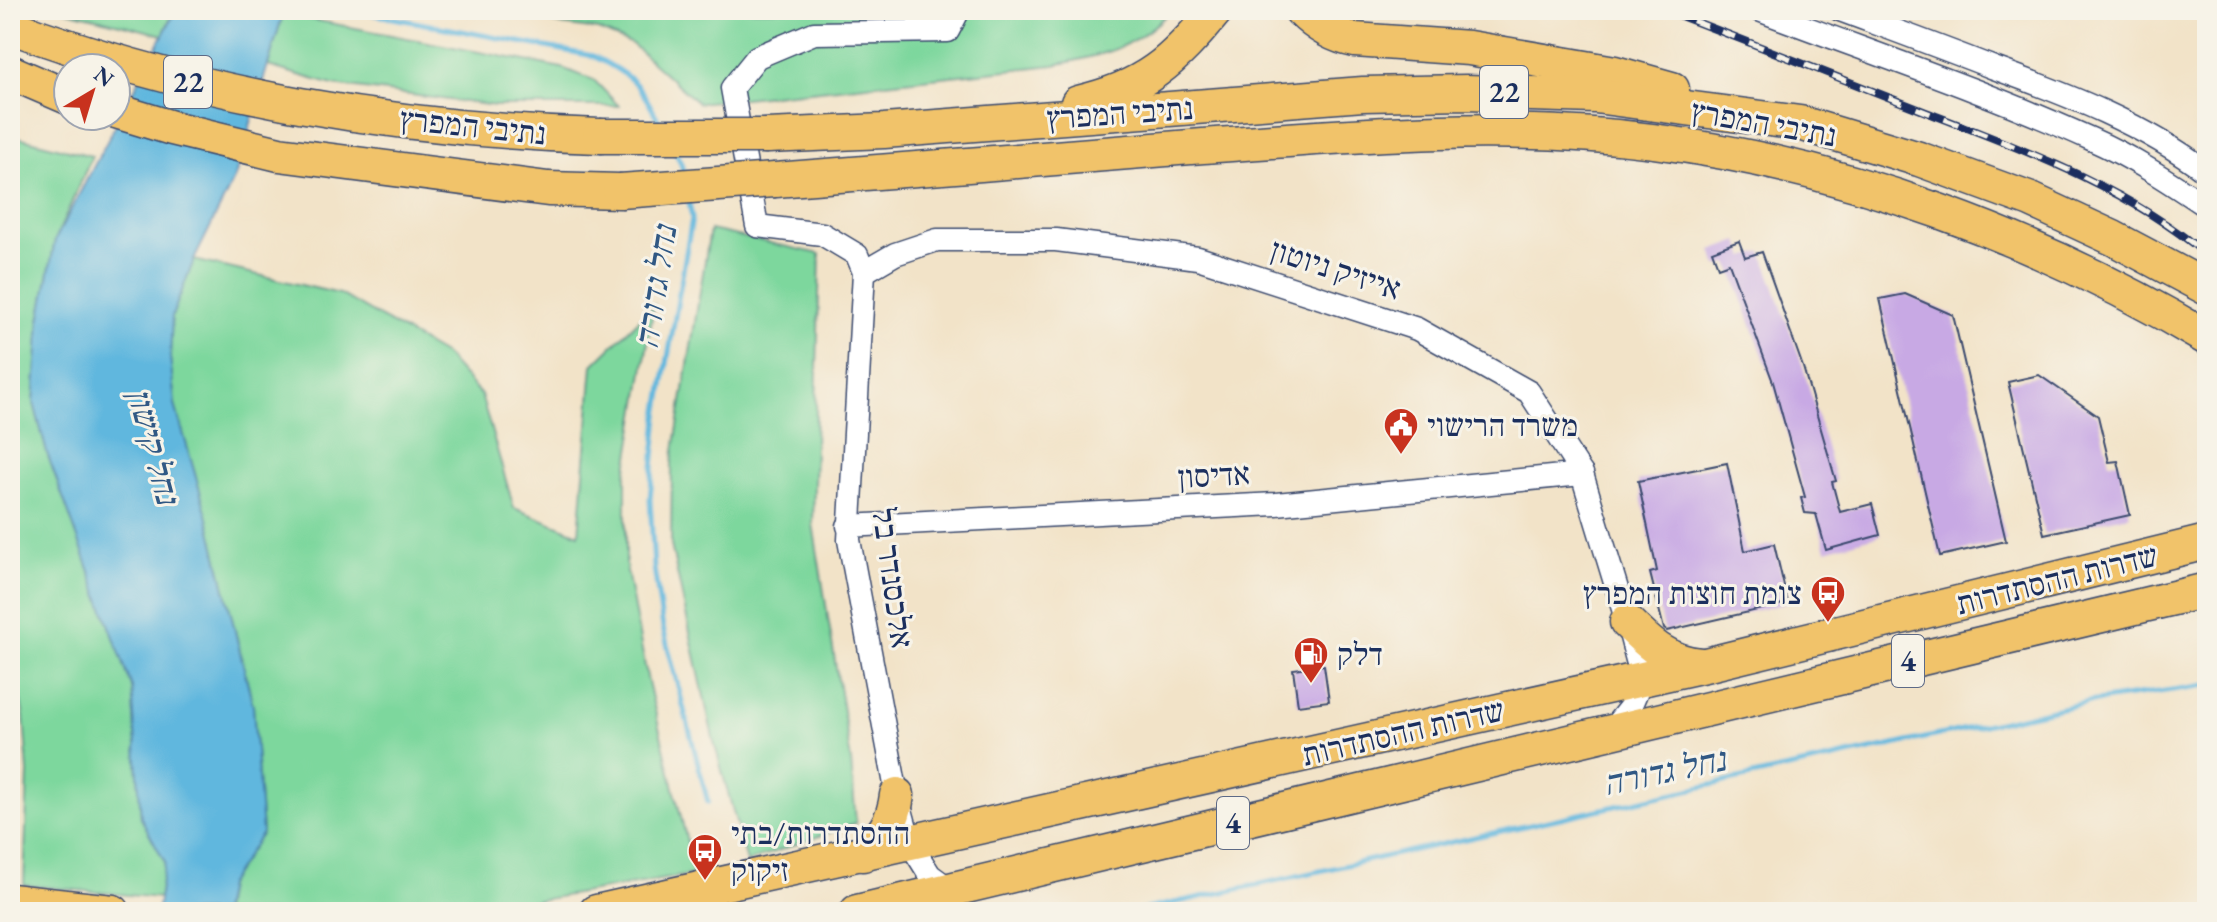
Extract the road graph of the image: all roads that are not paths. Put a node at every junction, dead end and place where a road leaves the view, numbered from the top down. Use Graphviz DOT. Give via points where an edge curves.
graph roads {
  1 [pos="959,10"];
  2 [pos="1216,10"];
  3 [pos="1301,10"];
  4 [pos="1759,10"];
  5 [pos="1840,10"];
  6 [pos="10,26"];
  7 [pos="10,72"];
  8 [pos="10,85"];
  9 [pos="52,90"];
  10 [pos="52,93"];
  11 [pos="132,116"];
  12 [pos="1800,123"];
  13 [pos="884,131"];
  14 [pos="2207,172"];
  15 [pos="2207,207"];
  16 [pos="864,272"];
  17 [pos="2207,288"];
  18 [pos="2207,338"];
  19 [pos="1582,474"];
  20 [pos="848,526"];
  21 [pos="2207,542"];
  22 [pos="2207,590"];
  23 [pos="1627,622"];
  24 [pos="1705,665"];
  25 [pos="1642,679"];
  26 [pos="1601,688"];
  27 [pos="1609,732"];
  28 [pos="897,795"];
  29 [pos="924,840"];
  30 [pos="863,854"];
  31 [pos="952,891"];
  32 [pos="10,901"];
  33 [pos="626,908"];
  34 [pos="113,912"];
  35 [pos="596,912"];
  36 [pos="857,912"];
  1 -- 16 [label="street" via="948,31 814,33 757,57 732,88 757,226 822,234 857,255"];
  2 -- 13 [label="highway" via="1160,70 1103,97"];
  3 -- 12 [label="highway" via="1338,37 1469,48 1601,70"];
  4 -- 15 [label="street" via="2093,140"];
  5 -- 14 [label="street" via="2107,113"];
  6 -- 13 [label="highway, נתיבי המפרץ / 22, bridge" via="71,49 277,102 461,127 600,136"];
  7 -- 9 [label="highway"];
  8 -- 10 [label="highway"];
  11 -- 18 [label="highway, נתיבי המפרץ / 22, bridge" via="279,154 548,189 620,191 1365,134 1531,132 1653,141 1764,162 1906,200 2094,277"];
  12 -- 13 [label="highway, נתיבי המפרץ / 22" via="1595,96 1466,92 1363,94"];
  12 -- 17 [label="highway, נתיבי המפרץ / 22" via="2031,200"];
  16 -- 19 [label="street, אייזיק ניוטון" via="895,254 937,240 1056,240 1198,258 1430,336 1529,392"];
  16 -- 20 [label="street, אלכסנדר בל"];
  19 -- 20 [label="street, אדיסון" via="1276,504"];
  19 -- 23 [label="street, אייזיק ניוטון"];
  20 -- 28 [label="street, אלכסנדר בל"];
  21 -- 24 [label="highway, שדרות ההסתדרות / 4"];
  22 -- 27 [label="highway, שדרות ההסתדרות / 4"];
  23 -- 24 [label="highway" via="1676,661"];
  23 -- 25 [label="street, אייזיק ניוטון"];
  23 -- 26 [label="street, אייזיק ניוטון" via="1622,659"];
  24 -- 25 [label="highway, שדרות ההסתדרות / 4"];
  25 -- 26 [label="highway, שדרות ההסתדרות / 4"];
  25 -- 27 [label="street" via="1630,707"];
  26 -- 29 [label="highway, שדרות ההסתדרות / 4"];
  27 -- 31 [label="highway, שדרות ההסתדרות / 4"];
  28 -- 29 [label="street, אלכסנדר בל"];
  28 -- 30 [label="highway" via="886,831"];
  29 -- 30 [label="highway, שדרות ההסתדרות / 4"];
  29 -- 31 [label="street, אלכסנדר בל" via="930,875"];
  30 -- 33 [label="highway, שדרות ההסתדרות / 4"];
  31 -- 36 [label="highway, שדרות ההסתדרות / 4"];
  32 -- 34 [label="highway"];
  33 -- 35 [label="highway, שדרות ההסתדרות / 4"];
}
